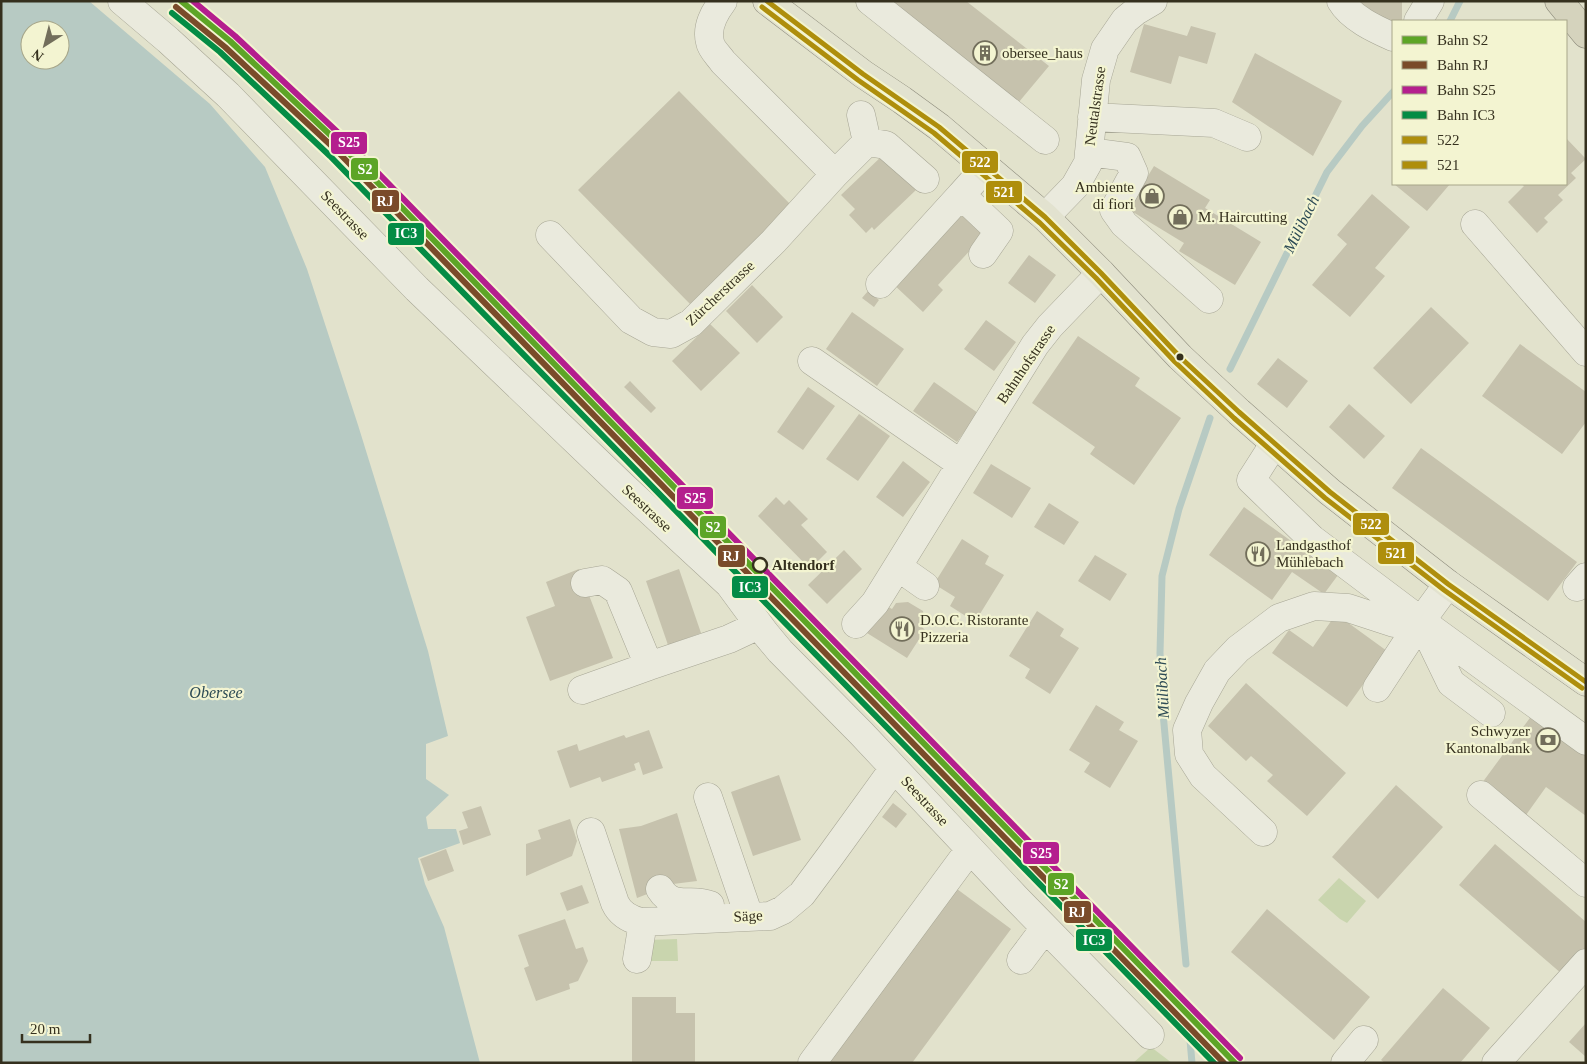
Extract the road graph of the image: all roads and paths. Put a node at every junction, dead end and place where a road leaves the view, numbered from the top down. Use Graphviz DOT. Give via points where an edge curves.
graph roads {
  1 [pos="122,1"];
  2 [pos="723,1"];
  3 [pos="767,1"];
  4 [pos="870,1"];
  5 [pos="1153,1"];
  6 [pos="1341,1"];
  7 [pos="1430,1"];
  8 [pos="1559,1"];
  9 [pos="1419,20"];
  10 [pos="1586,34"];
  11 [pos="1392,36"];
  12 [pos="861,115"];
  13 [pos="1092,117"];
  14 [pos="1248,137"];
  15 [pos="1045,140"];
  16 [pos="866,142"];
  17 [pos="1089,152"];
  18 [pos="986,167"];
  19 [pos="835,174"];
  20 [pos="925,179"];
  21 [pos="961,194"];
  22 [pos="1045,217"];
  23 [pos="1475,224"];
  24 [pos="550,235"];
  25 [pos="983,254"];
  26 [pos="1101,273"];
  27 [pos="880,284"];
  28 [pos="1209,299"];
  29 [pos="1586,352"];
  30 [pos="812,361"];
  31 [pos="1274,444"];
  32 [pos="961,464"];
  33 [pos="898,567"];
  34 [pos="585,583"];
  35 [pos="1448,584"];
  36 [pos="925,586"];
  37 [pos="1421,621"];
  38 [pos="856,624"];
  39 [pos="759,625"];
  40 [pos="649,666"];
  41 [pos="1586,682"];
  42 [pos="1378,688"];
  43 [pos="582,690"];
  44 [pos="1491,713"];
  45 [pos="1586,741"];
  46 [pos="894,768"];
  47 [pos="1482,795"];
  48 [pos="708,797"];
  49 [pos="591,832"];
  50 [pos="1263,832"];
  51 [pos="970,849"];
  52 [pos="1586,883"];
  53 [pos="660,889"];
  54 [pos="749,916"];
  55 [pos="719,918"];
  56 [pos="643,922"];
  57 [pos="1044,928"];
  58 [pos="637,959"];
  59 [pos="1021,960"];
  60 [pos="1586,963"];
  61 [pos="1150,1035"];
  62 [pos="1364,1040"];
  63 [pos="812,1063"];
  64 [pos="1345,1063"];
  65 [pos="1496,1063"];
  1 -- 39 [label="street, Seestrasse" via="228,95 417,289 730,584"];
  2 -- 19 [label="street" via="708,28 710,43 723,62"];
  3 -- 18 [label="main road" via="939,127"];
  4 -- 15 [label="street"];
  5 -- 13 [label="street, Neutalstrasse" via="1125,20 1105,49 1096,80"];
  6 -- 11 [label="street" via="1346,9"];
  7 -- 9 [label="street"];
  8 -- 10 [label="highway"];
  12 -- 16 [label="street"];
  13 -- 14 [label="street" via="1214,123"];
  13 -- 17 [label="street, Neutalstrasse"];
  16 -- 19 [label="street, Zürcherstrasse"];
  16 -- 20 [label="street" via="886,145"];
  17 -- 22 [label="street, Neutalstrasse" via="1088,163 1075,186"];
  17 -- 28 [label="street" via="1128,157 1134,173 1114,210 1124,224"];
  18 -- 21 [label="street"];
  18 -- 22 [label="main road"];
  19 -- 24 [label="street, Zürcherstrasse" via="774,241 691,323 672,334 653,332 631,320"];
  21 -- 25 [label="street" via="999,231"];
  21 -- 27 [label="street"];
  22 -- 26 [label="main road"];
  23 -- 29 [label="street"];
  26 -- 31 [label="main road" via="1180,357"];
  26 -- 32 [label="street, Bahnhofstrasse" via="1035,345"];
  30 -- 32 [label="street"];
  31 -- 35 [label="main road"];
  31 -- 37 [label="street" via="1251,480 1312,539"];
  32 -- 33 [label="street, Bahnhofstrasse"];
  33 -- 36 [label="street"];
  33 -- 38 [label="street, Bahnhofstrasse" via="875,603"];
  34 -- 40 [label="street" via="602,580 618,591"];
  35 -- 37 [label="street"];
  35 -- 41 [label="main road"];
  37 -- 42 [label="street"];
  37 -- 44 [label="street" via="1451,683"];
  37 -- 45 [label="street"];
  37 -- 50 [label="street" via="1394,623 1348,608 1314,606 1279,618 1238,649 1217,671 1187,730 1189,754 1203,776"];
  39 -- 40 [label="street" via="729,639"];
  39 -- 46 [label="street, Seestrasse" via="780,651"];
  40 -- 43 [label="street"];
  46 -- 51 [label="street, Seestrasse"];
  46 -- 54 [label="street, Säge" via="802,894 784,910 770,916"];
  47 -- 52 [label="street"];
  48 -- 54 [label="street"];
  49 -- 56 [label="street, Säge" via="619,911"];
  51 -- 57 [label="street, Seestrasse"];
  51 -- 63 [label="street"];
  53 -- 55 [label="street" via="666,898 677,902 702,902 714,907"];
  54 -- 55 [label="street, Säge"];
  55 -- 56 [label="street, Säge"];
  56 -- 58 [label="street"];
  57 -- 59 [label="street"];
  57 -- 61 [label="street, Seestrasse"];
  60 -- 65 [label="street"];
  62 -- 64 [label="street"];
}
